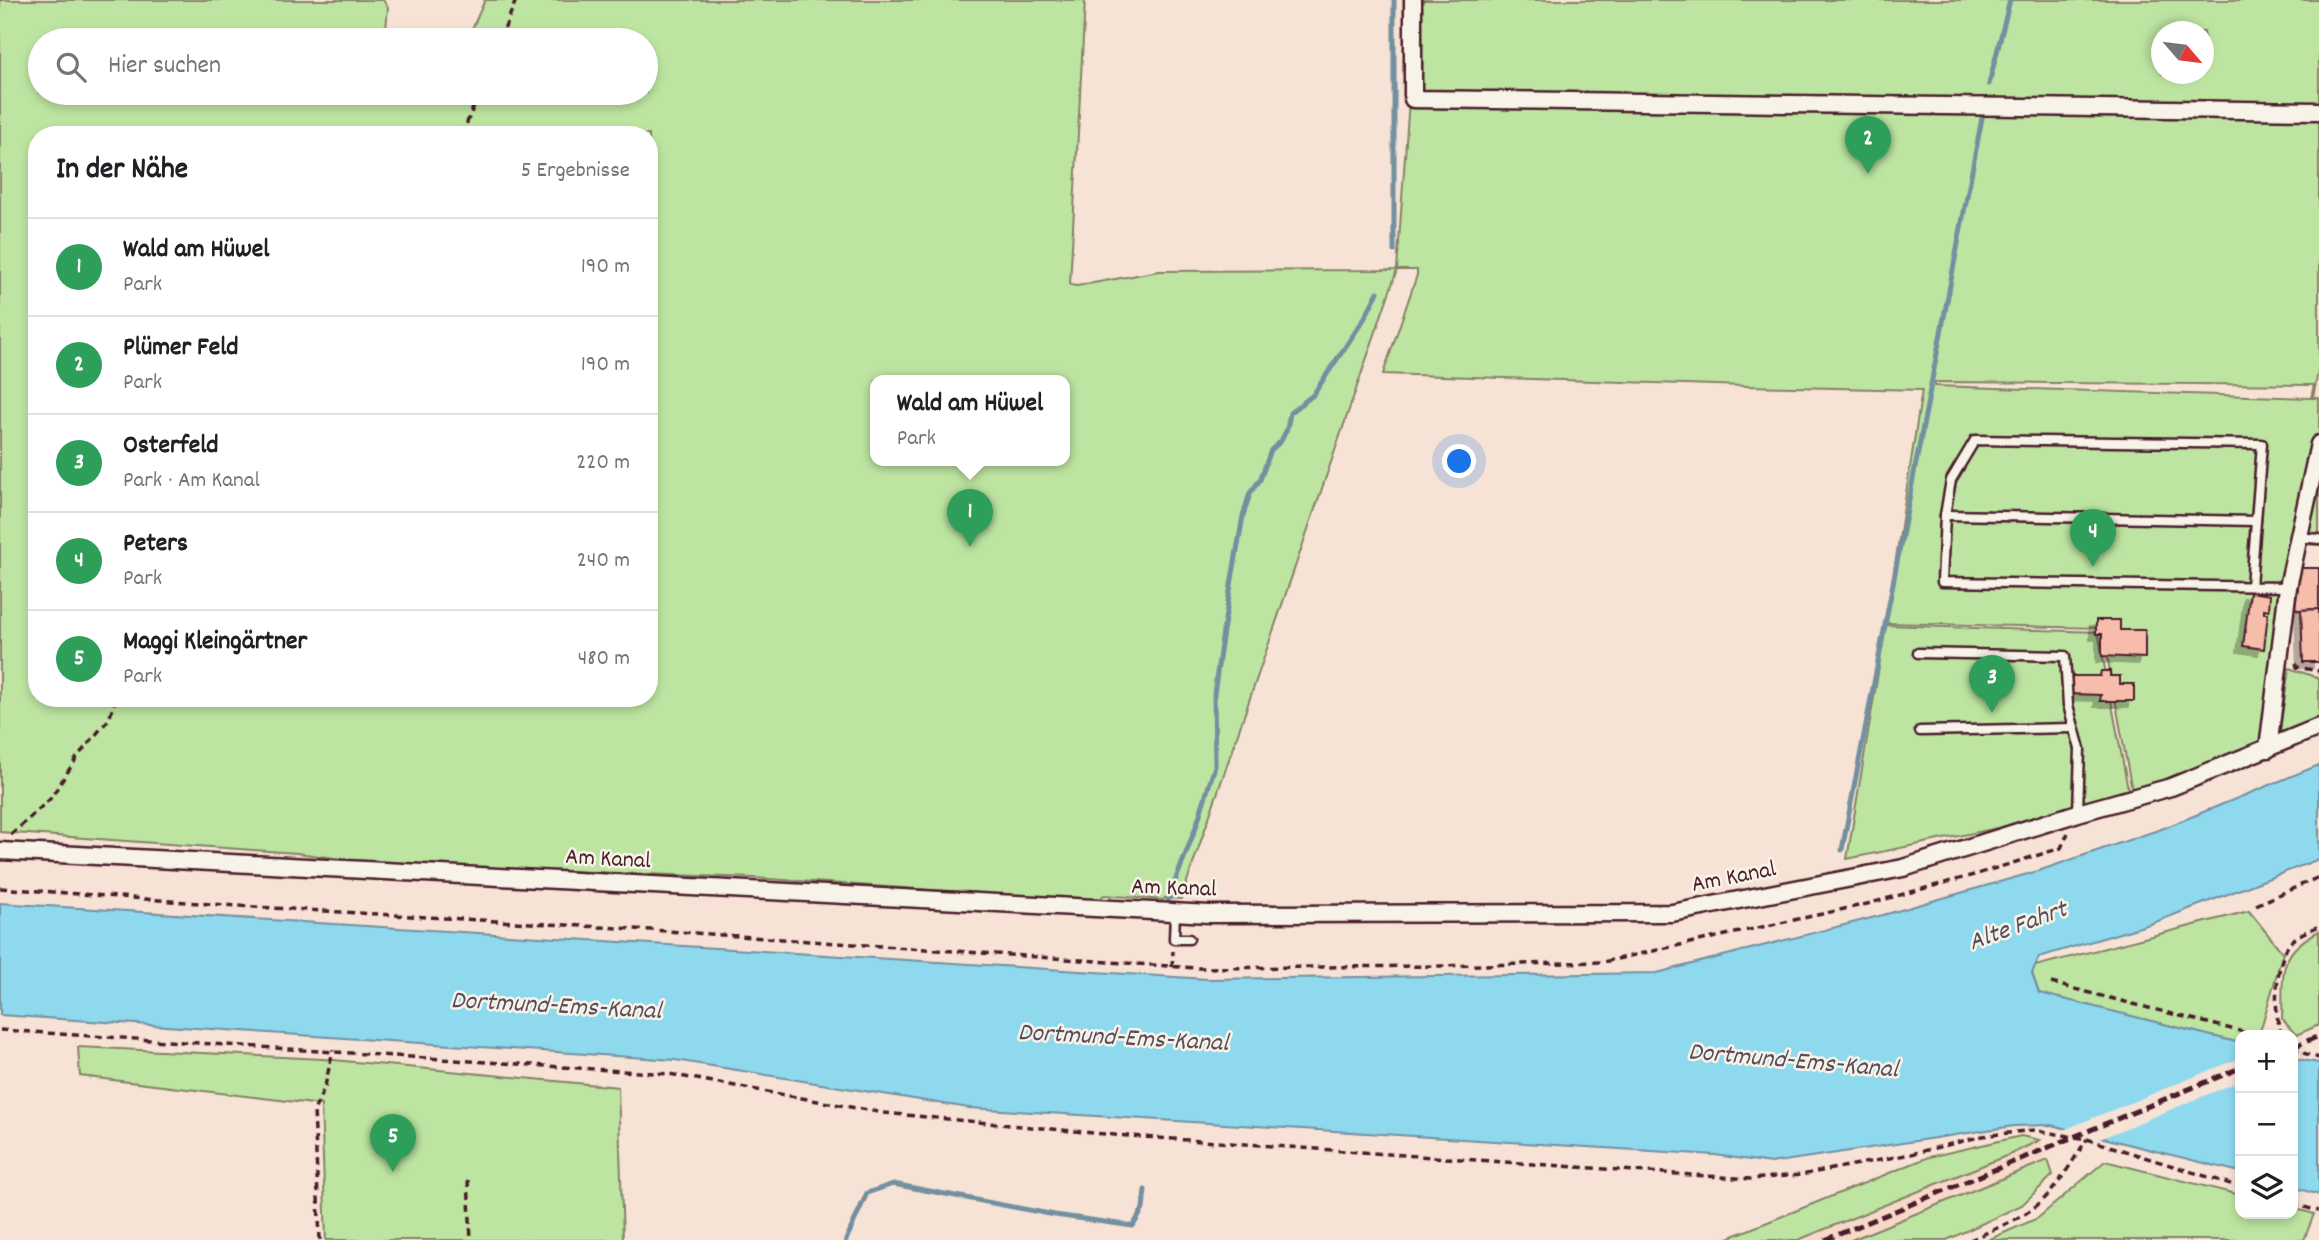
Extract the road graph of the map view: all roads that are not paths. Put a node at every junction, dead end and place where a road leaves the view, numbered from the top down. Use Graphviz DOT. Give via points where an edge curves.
graph roads {
  1 [pos="1413,0"];
  2 [pos="2319,111"];
  3 [pos="2319,444"];
  4 [pos="1945,515"];
  5 [pos="2256,522"];
  6 [pos="2299,537"];
  7 [pos="2319,539"];
  8 [pos="2251,586"];
  9 [pos="2288,587"];
  10 [pos="1918,653"];
  11 [pos="2319,727"];
  12 [pos="2074,728"];
  13 [pos="1920,730"];
  14 [pos="2268,749"];
  15 [pos="2078,813"];
  16 [pos="0,851"];
  17 [pos="1175,912"];
  18 [pos="1189,939"];
  1 -- 2 [label="street" via="1412,99"];
  3 -- 6 [label="street"];
  4 -- 5 [label="lane"];
  4 -- 5 [label="lane" via="1951,480 1975,440 2262,444"];
  4 -- 8 [label="lane" via="1942,582"];
  5 -- 8 [label="lane"];
  6 -- 7 [label="lane"];
  6 -- 9 [label="street"];
  8 -- 9 [label="lane"];
  9 -- 14 [label="street"];
  10 -- 12 [label="lane" via="2065,656"];
  11 -- 14 [label="street, Am Kanal"];
  12 -- 13 [label="lane"];
  12 -- 15 [label="lane" via="2080,749"];
  14 -- 15 [label="street, Am Kanal" via="2171,787"];
  15 -- 17 [label="street, Am Kanal" via="1903,868 1672,913"];
  16 -- 17 [label="street, Am Kanal"];
  17 -- 18 [label="lane" via="1174,939"];
}
